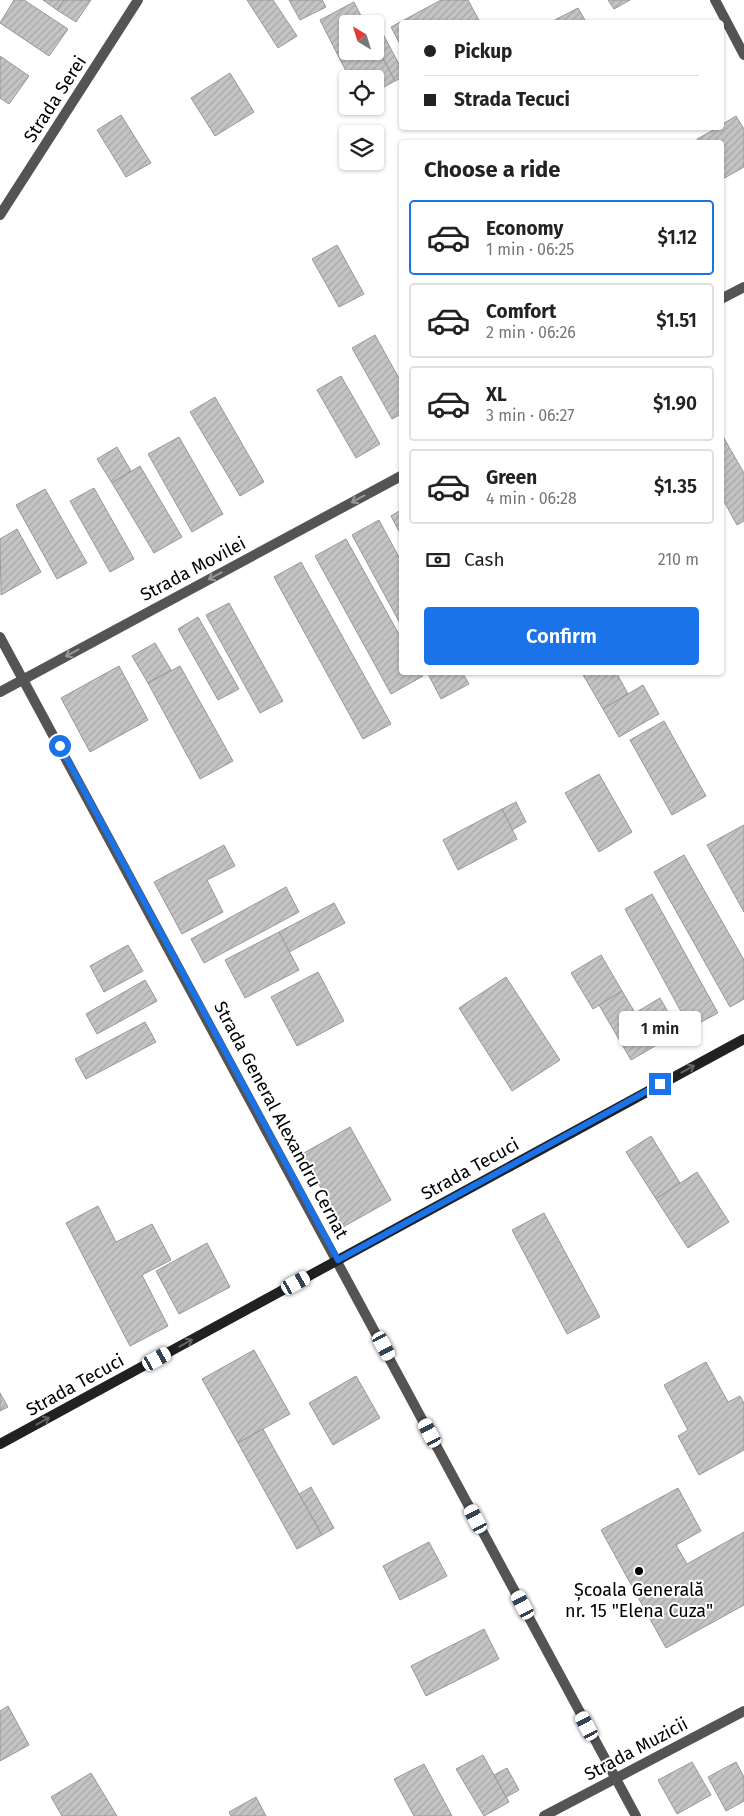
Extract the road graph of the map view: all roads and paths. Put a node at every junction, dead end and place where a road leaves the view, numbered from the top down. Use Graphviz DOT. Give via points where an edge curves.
graph roads {
  1 [pos="138,0"];
  2 [pos="715,0"];
  3 [pos="744,55"];
  4 [pos="0,215"];
  5 [pos="744,287"];
  6 [pos="724,297"];
  7 [pos="399,477"];
  8 [pos="0,637"];
  9 [pos="24,679"];
  10 [pos="0,692"];
  11 [pos="744,1038"];
  12 [pos="338,1260"];
  13 [pos="0,1444"];
  14 [pos="744,1711"];
  15 [pos="615,1778"];
  16 [pos="544,1816"];
  17 [pos="636,1816"];
  1 -- 4 [label="street, Strada Serei"];
  2 -- 3 [label="street"];
  5 -- 6 [label="street"];
  7 -- 9 [label="street, Strada Movilei, one-way"];
  8 -- 9 [label="street, Strada General Alexandru Cernat"];
  9 -- 10 [label="street, Strada Movilei"];
  9 -- 12 [label="street, Strada General Alexandru Cernat"];
  12 -- 11 [label="main road, Strada Tecuci, one-way"];
  13 -- 12 [label="main road, Strada Tecuci, one-way"];
  12 -- 15 [label="street, Strada General Alexandru Cernat"];
  14 -- 15 [label="street, Strada Muzicii"];
  15 -- 16 [label="street, Strada Muzicii"];
  15 -- 17 [label="street, Strada General Alexandru Cernat"];
}
